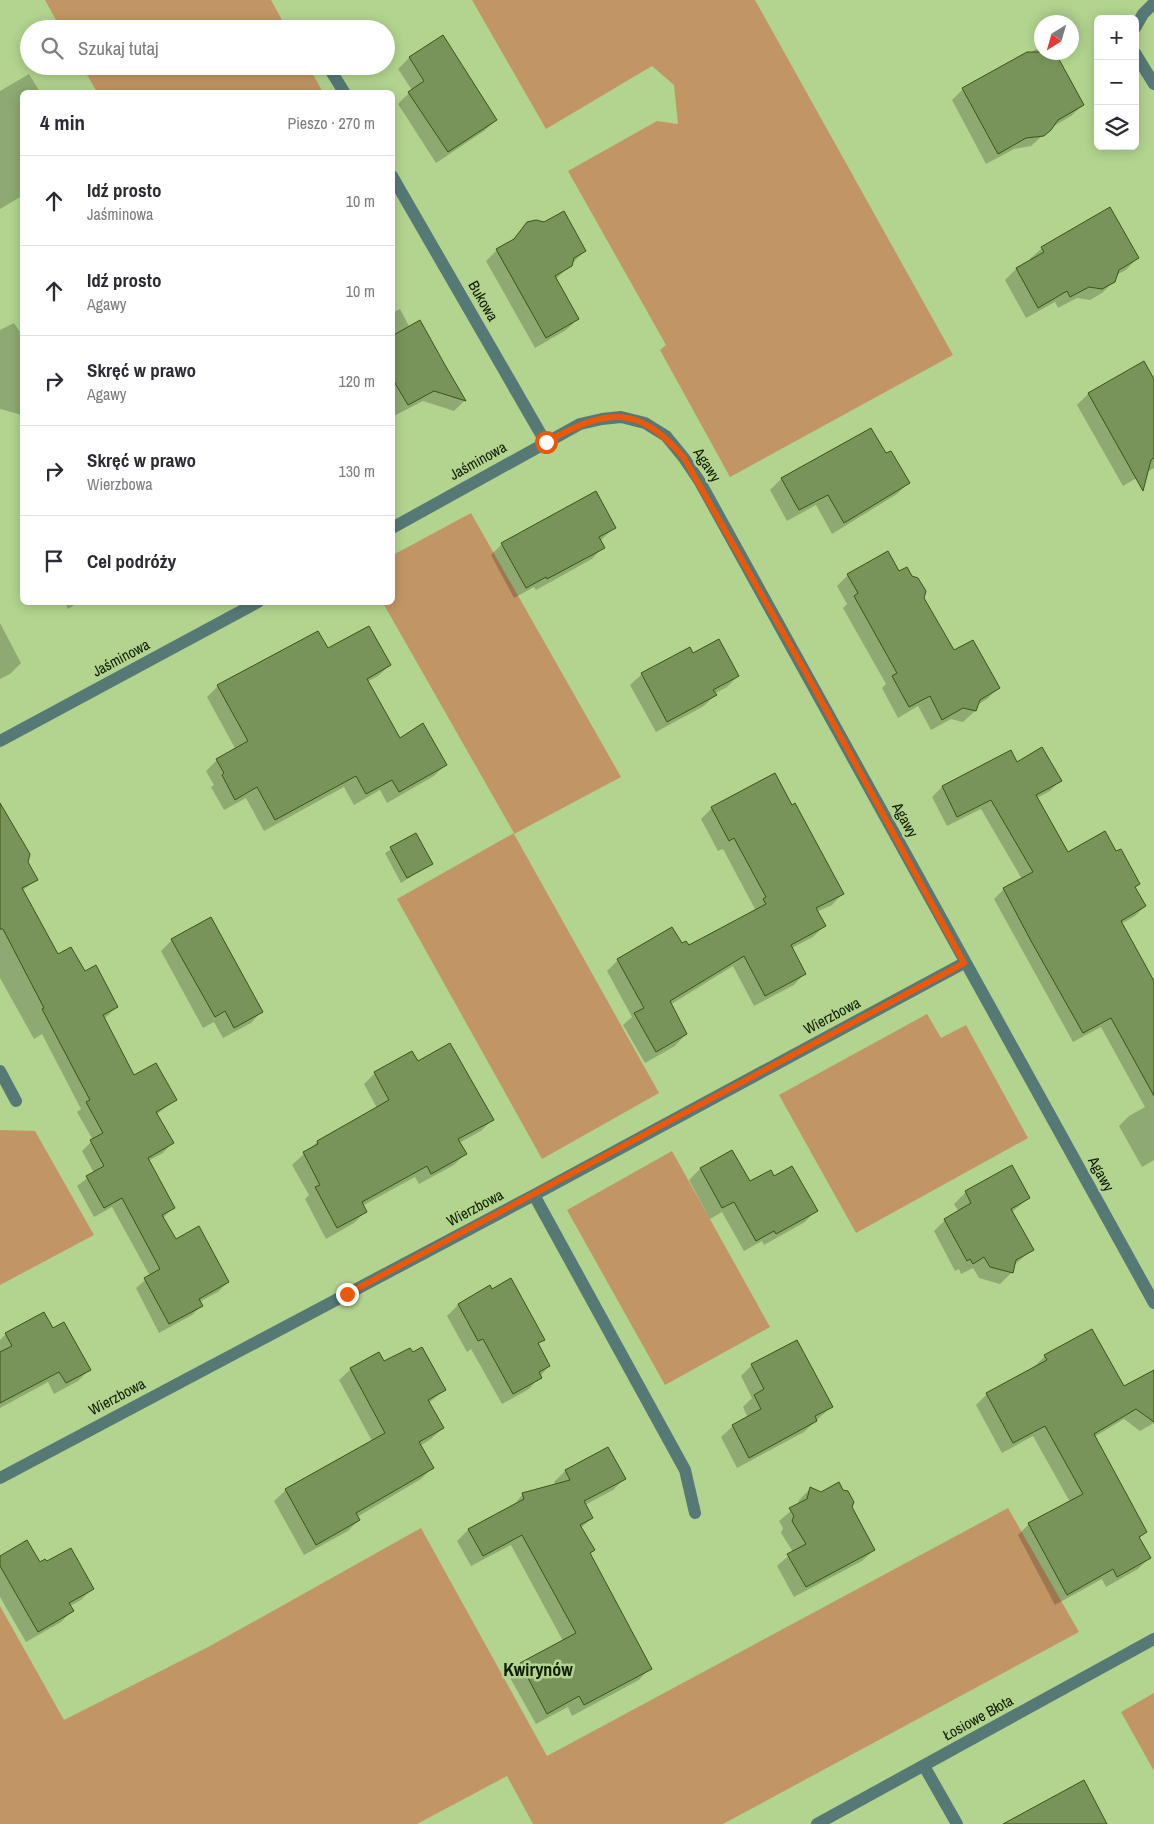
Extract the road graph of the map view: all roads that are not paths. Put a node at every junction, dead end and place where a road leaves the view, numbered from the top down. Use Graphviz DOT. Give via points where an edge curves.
graph roads {
  1 [pos="1154,3"];
  2 [pos="1139,21"];
  3 [pos="1139,59"];
  4 [pos="334,75"];
  5 [pos="1154,84"];
  6 [pos="343,90"];
  7 [pos="395,181"];
  8 [pos="580,424"];
  9 [pos="546,442"];
  10 [pos="395,526"];
  11 [pos="252,605"];
  12 [pos="0,741"];
  13 [pos="964,963"];
  14 [pos="0,1070"];
  15 [pos="16,1101"];
  16 [pos="534,1195"];
  17 [pos="1154,1303"];
  18 [pos="0,1478"];
  19 [pos="695,1514"];
  20 [pos="1154,1639"];
  21 [pos="924,1766"];
  22 [pos="817,1824"];
  23 [pos="956,1824"];
  1 -- 2 [label="street"];
  3 -- 5 [label="street"];
  4 -- 6 [label="street"];
  7 -- 9 [label="street, Bukowa"];
  8 -- 9 [label="street, Jaśminowa"];
  8 -- 13 [label="street, Agawy" via="621,417 645,423 666,436 684,458 768,604"];
  9 -- 10 [label="street, Jaśminowa"];
  11 -- 12 [label="street, Jaśminowa"];
  13 -- 16 [label="street, Wierzbowa"];
  13 -- 17 [label="street, Agawy"];
  14 -- 15 [label="street"];
  16 -- 18 [label="street, Wierzbowa"];
  16 -- 19 [label="street" via="685,1470"];
  20 -- 21 [label="street, Łosiowe Błota"];
  21 -- 22 [label="street, Łosiowe Błota"];
  21 -- 23 [label="street"];
}
